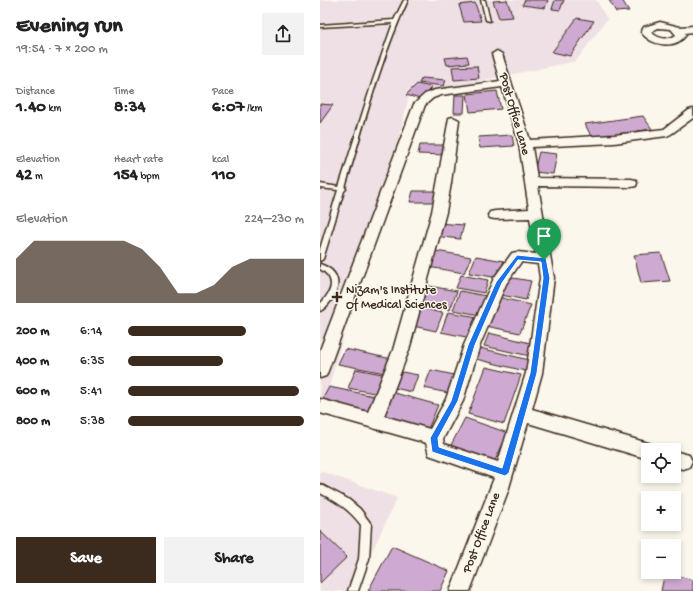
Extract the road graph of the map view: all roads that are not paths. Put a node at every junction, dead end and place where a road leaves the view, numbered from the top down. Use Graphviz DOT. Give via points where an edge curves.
graph roads {
  1 [pos="406,0"];
  2 [pos="483,0"];
  3 [pos="488,20"];
  4 [pos="396,21"];
  5 [pos="320,26"];
  6 [pos="693,29"];
  7 [pos="693,39"];
  8 [pos="497,54"];
  9 [pos="506,84"];
  10 [pos="693,112"];
  11 [pos="453,120"];
  12 [pos="525,144"];
  13 [pos="530,182"];
  14 [pos="631,183"];
  15 [pos="320,186"];
  16 [pos="343,189"];
  17 [pos="535,213"];
  18 [pos="495,215"];
  19 [pos="320,259"];
  20 [pos="544,260"];
  21 [pos="320,266"];
  22 [pos="320,308"];
  23 [pos="320,371"];
  24 [pos="320,406"];
  25 [pos="522,414"];
  26 [pos="373,421"];
  27 [pos="434,438"];
  28 [pos="641,449"];
  29 [pos="505,473"];
  30 [pos="320,488"];
  31 [pos="352,591"];
  32 [pos="460,591"];
  1 -- 4 [label="lane"];
  2 -- 3 [label="lane"];
  4 -- 5 [label="lane"];
  4 -- 16 [label="lane" via="383,55"];
  6 -- 7 [label="street" via="679,34"];
  8 -- 9 [label="street, Post Office Lane"];
  9 -- 12 [label="street, Post Office Lane"];
  9 -- 23 [label="street" via="439,92 420,104"];
  10 -- 12 [label="street" via="667,132 614,139"];
  11 -- 26 [label="street" via="439,212 401,350"];
  12 -- 13 [label="street, Post Office Lane"];
  13 -- 14 [label="street"];
  13 -- 17 [label="street, Post Office Lane"];
  15 -- 16 [label="lane"];
  16 -- 19 [label="lane"];
  17 -- 18 [label="street"];
  17 -- 20 [label="street, Post Office Lane"];
  20 -- 25 [label="street, Post Office Lane" via="547,278 534,373"];
  20 -- 27 [label="street" via="517,257 499,282 472,345 454,401"];
  21 -- 22 [label="lane" via="327,269 335,283 334,292"];
  24 -- 26 [label="street"];
  25 -- 28 [label="street"];
  25 -- 29 [label="street, Post Office Lane"];
  26 -- 27 [label="street"];
  27 -- 29 [label="street" via="435,449"];
  29 -- 32 [label="street, Post Office Lane"];
  30 -- 31 [label="lane" via="345,502 366,524 364,559"];
}
